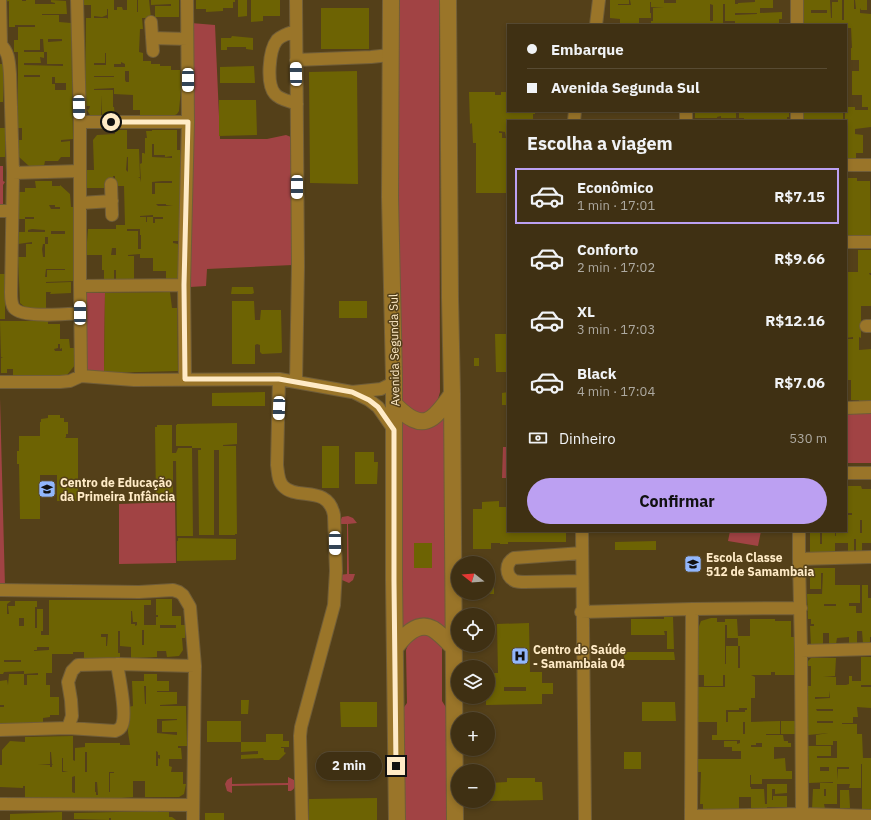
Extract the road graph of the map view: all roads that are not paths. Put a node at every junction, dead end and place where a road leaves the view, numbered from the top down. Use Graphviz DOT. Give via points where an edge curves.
graph roads {
  1 [pos="0,0"];
  2 [pos="77,0"];
  3 [pos="188,0"];
  4 [pos="296,0"];
  5 [pos="391,0"];
  6 [pos="448,0"];
  7 [pos="599,0"];
  8 [pos="797,0"];
  9 [pos="151,22"];
  10 [pos="596,24"];
  11 [pos="797,24"];
  12 [pos="296,31"];
  13 [pos="152,38"];
  14 [pos="187,39"];
  15 [pos="0,44"];
  16 [pos="153,51"];
  17 [pos="390,54"];
  18 [pos="296,60"];
  19 [pos="297,104"];
  20 [pos="80,122"];
  21 [pos="188,122"];
  22 [pos="847,165"];
  23 [pos="871,165"];
  24 [pos="80,171"];
  25 [pos="13,173"];
  26 [pos="111,184"];
  27 [pos="112,201"];
  28 [pos="80,204"];
  29 [pos="6,211"];
  30 [pos="112,215"];
  31 [pos="847,242"];
  32 [pos="871,242"];
  33 [pos="184,285"];
  34 [pos="80,286"];
  35 [pos="80,313"];
  36 [pos="81,376"];
  37 [pos="185,379"];
  38 [pos="279,379"];
  39 [pos="0,382"];
  40 [pos="296,382"];
  41 [pos="394,382"];
  42 [pos="352,392"];
  43 [pos="452,394"];
  44 [pos="395,405"];
  45 [pos="871,407"];
  46 [pos="847,408"];
  47 [pos="394,430"];
  48 [pos="847,473"];
  49 [pos="871,473"];
  50 [pos="582,532"];
  51 [pos="799,532"];
  52 [pos="582,553"];
  53 [pos="871,557"];
  54 [pos="799,558"];
  55 [pos="582,581"];
  56 [pos="0,590"];
  57 [pos="454,608"];
  58 [pos="801,608"];
  59 [pos="692,609"];
  60 [pos="582,612"];
  61 [pos="451,645"];
  62 [pos="395,648"];
  63 [pos="871,649"];
  64 [pos="801,651"];
  65 [pos="454,652"];
  66 [pos="117,664"];
  67 [pos="195,666"];
  68 [pos="68,728"];
  69 [pos="0,730"];
  70 [pos="0,804"];
  71 [pos="193,805"];
  72 [pos="802,814"];
  73 [pos="871,816"];
  74 [pos="691,818"];
  75 [pos="193,820"];
  76 [pos="302,820"];
  77 [pos="397,820"];
  78 [pos="455,820"];
  79 [pos="584,820"];
  1 -- 15 [label="street"];
  2 -- 20 [label="street"];
  3 -- 14 [label="street"];
  4 -- 12 [label="street"];
  5 -- 17 [label="main road, Avenida Segunda Sul"];
  6 -- 43 [label="main road"];
  7 -- 10 [label="street"];
  8 -- 11 [label="street"];
  9 -- 13 [label="street"];
  12 -- 18 [label="street"];
  12 -- 19 [label="street" via="282,36 275,42 270,57 270,71 273,92 279,98"];
  13 -- 14 [label="street"];
  13 -- 16 [label="street"];
  14 -- 21 [label="street"];
  15 -- 25 [label="street" via="9,60"];
  17 -- 18 [label="street"];
  17 -- 41 [label="main road, Avenida Segunda Sul"];
  18 -- 19 [label="street"];
  19 -- 40 [label="street"];
  20 -- 21 [label="street"];
  20 -- 24 [label="street"];
  21 -- 33 [label="street"];
  22 -- 23 [label="street"];
  24 -- 25 [label="street"];
  24 -- 28 [label="street"];
  25 -- 29 [label="street"];
  26 -- 27 [label="street"];
  27 -- 28 [label="street"];
  27 -- 30 [label="street"];
  28 -- 34 [label="street"];
  29 -- 35 [label="street" via="12,306 19,312 30,314"];
  31 -- 32 [label="street"];
  33 -- 34 [label="street"];
  33 -- 37 [label="street"];
  34 -- 35 [label="street"];
  35 -- 36 [label="street"];
  36 -- 37 [label="street" via="134,380"];
  36 -- 39 [label="street" via="60,382"];
  37 -- 38 [label="street"];
  38 -- 40 [label="street"];
  38 -- 76 [label="street" via="277,465 281,484 286,489 323,498 330,504 334,515 334,605 300,736"];
  40 -- 42 [label="street"];
  41 -- 42 [label="street" via="381,389"];
  41 -- 44 [label="main road, Avenida Segunda Sul"];
  42 -- 47 [label="street" via="378,407"];
  43 -- 44 [label="main road" via="437,416 428,421 411,418"];
  43 -- 57 [label="main road"];
  44 -- 47 [label="main road, Avenida Segunda Sul"];
  45 -- 46 [label="street"];
  47 -- 62 [label="main road, Avenida Segunda Sul"];
  48 -- 49 [label="street"];
  50 -- 52 [label="street"];
  51 -- 54 [label="street"];
  52 -- 55 [label="street"];
  52 -- 55 [label="street" via="514,558 507,566 510,577 515,581"];
  53 -- 54 [label="street"];
  54 -- 58 [label="street"];
  55 -- 60 [label="street"];
  56 -- 67 [label="street" via="179,592 187,599 190,607"];
  58 -- 59 [label="street"];
  58 -- 64 [label="street"];
  59 -- 60 [label="street"];
  59 -- 74 [label="street"];
  60 -- 79 [label="street"];
  61 -- 62 [label="main road" via="427,627 412,630"];
  62 -- 77 [label="main road, Avenida Segunda Sul"];
  63 -- 64 [label="street"];
  64 -- 72 [label="street"];
  65 -- 78 [label="main road"];
  66 -- 67 [label="street"];
  66 -- 68 [label="street" via="78,665 72,670 68,682 72,700 72,716"];
  66 -- 68 [label="street" via="123,705 123,721 120,728 115,731"];
  67 -- 71 [label="street"];
  68 -- 69 [label="street"];
  70 -- 71 [label="street"];
  71 -- 75 [label="street"];
  72 -- 73 [label="street"];
  72 -- 74 [label="street"];
}
